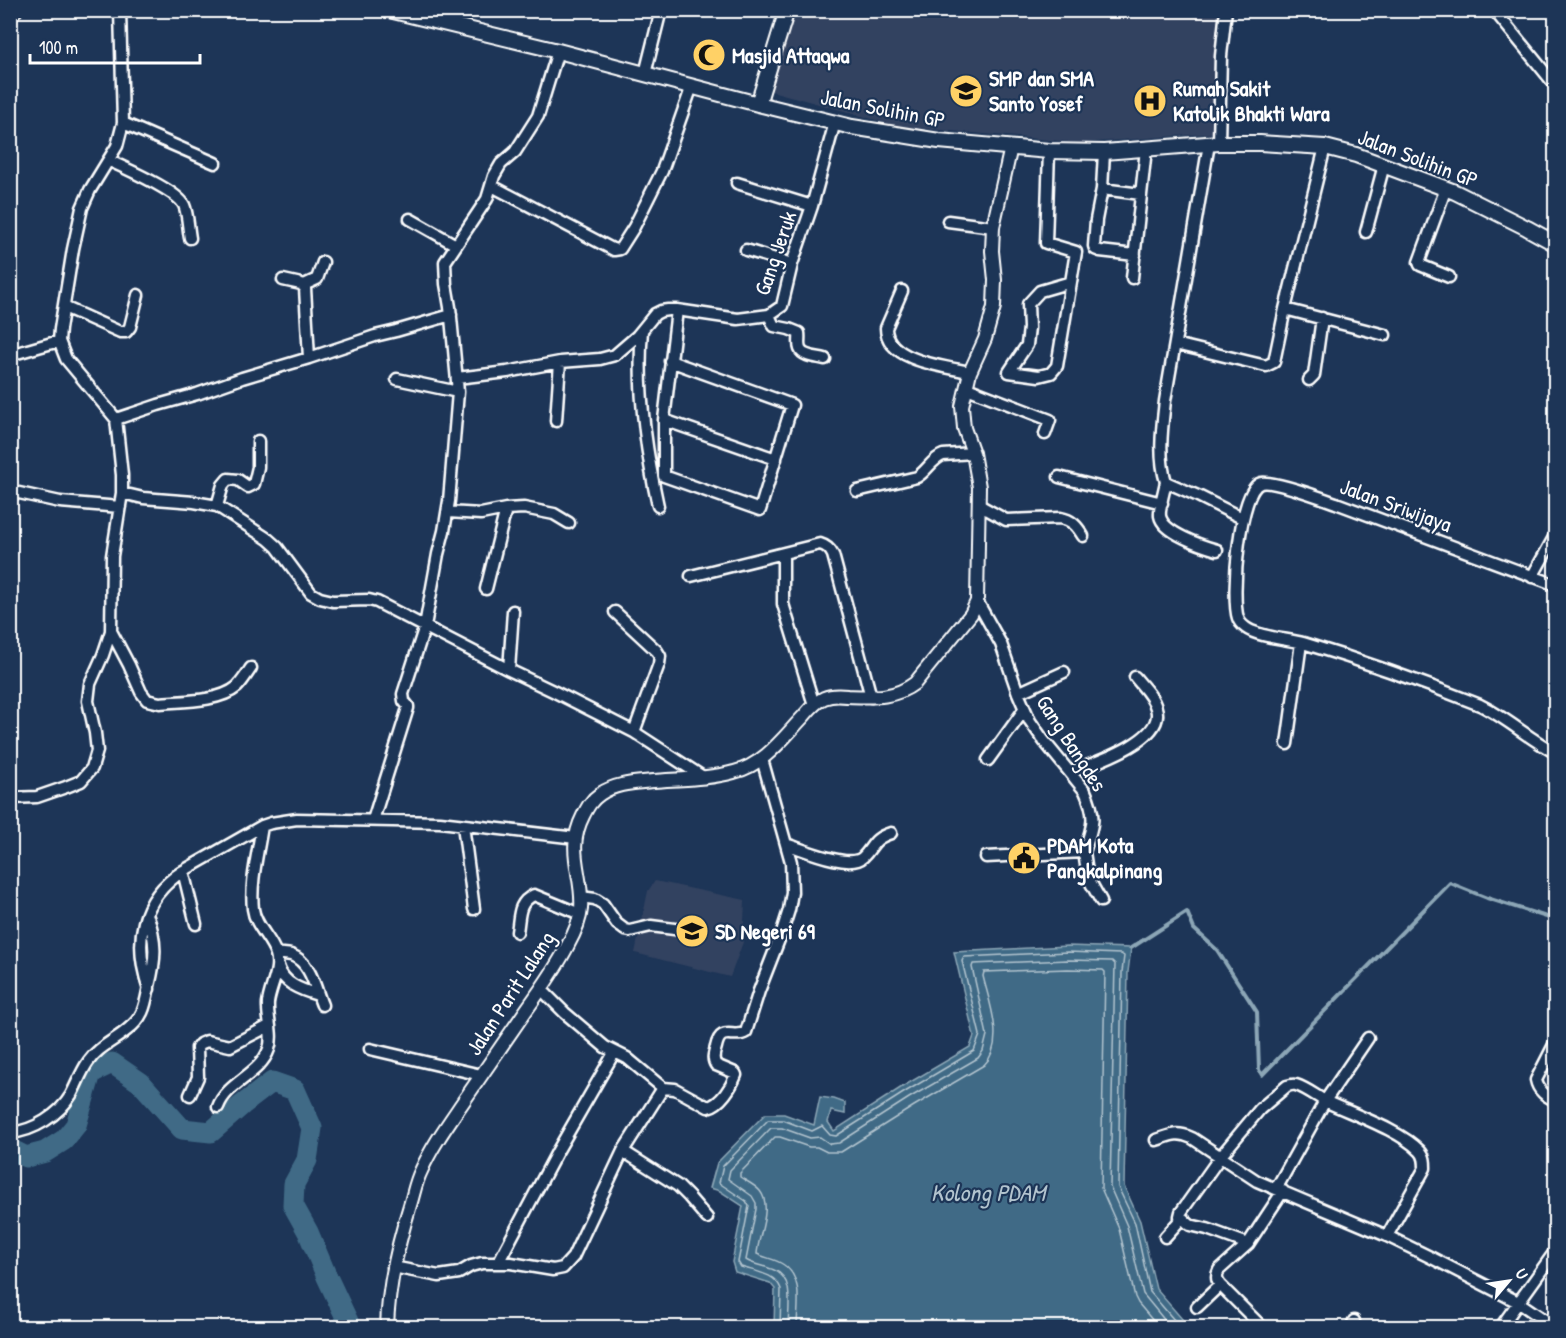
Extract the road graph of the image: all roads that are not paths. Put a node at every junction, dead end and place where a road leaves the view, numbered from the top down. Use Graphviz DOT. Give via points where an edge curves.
graph roads {
  1 [pos="120,10"];
  2 [pos="389,10"];
  3 [pos="661,10"];
  4 [pos="787,10"];
  5 [pos="1226,10"];
  6 [pos="1494,10"];
  7 [pos="558,51"];
  8 [pos="1550,70"];
  9 [pos="645,74"];
  10 [pos="692,86"];
  11 [pos="1556,86"];
  12 [pos="758,104"];
  13 [pos="835,122"];
  14 [pos="123,123"];
  15 [pos="1214,143"];
  16 [pos="1011,147"];
  17 [pos="1325,147"];
  18 [pos="1146,149"];
  19 [pos="1049,151"];
  20 [pos="1104,152"];
  21 [pos="110,161"];
  22 [pos="215,163"];
  23 [pos="1384,165"];
  24 [pos="737,183"];
  25 [pos="492,186"];
  26 [pos="1446,188"];
  27 [pos="1102,189"];
  28 [pos="1141,194"];
  29 [pos="812,206"];
  30 [pos="410,219"];
  31 [pos="948,221"];
  32 [pos="993,227"];
  33 [pos="1366,232"];
  34 [pos="190,238"];
  35 [pos="1556,244"];
  36 [pos="456,245"];
  37 [pos="746,250"];
  38 [pos="1135,255"];
  39 [pos="323,262"];
  40 [pos="792,264"];
  41 [pos="1449,277"];
  42 [pos="1132,278"];
  43 [pos="283,280"];
  44 [pos="1071,282"];
  45 [pos="303,285"];
  46 [pos="902,291"];
  47 [pos="138,295"];
  48 [pos="64,307"];
  49 [pos="1285,309"];
  50 [pos="677,310"];
  51 [pos="451,315"];
  52 [pos="769,315"];
  53 [pos="1322,318"];
  54 [pos="642,330"];
  55 [pos="1385,335"];
  56 [pos="59,341"];
  57 [pos="1175,344"];
  58 [pos="10,355"];
  59 [pos="309,358"];
  60 [pos="825,359"];
  61 [pos="670,361"];
  62 [pos="560,362"];
  63 [pos="970,372"];
  64 [pos="457,378"];
  65 [pos="397,379"];
  66 [pos="1309,380"];
  67 [pos="966,388"];
  68 [pos="458,392"];
  69 [pos="116,419"];
  70 [pos="664,420"];
  71 [pos="556,421"];
  72 [pos="1045,434"];
  73 [pos="258,441"];
  74 [pos="973,453"];
  75 [pos="776,459"];
  76 [pos="1059,477"];
  77 [pos="1166,482"];
  78 [pos="10,491"];
  79 [pos="857,491"];
  80 [pos="122,493"];
  81 [pos="1162,503"];
  82 [pos="980,505"];
  83 [pos="217,506"];
  84 [pos="658,506"];
  85 [pos="120,507"];
  86 [pos="506,510"];
  87 [pos="448,512"];
  88 [pos="1242,518"];
  89 [pos="569,523"];
  90 [pos="1556,534"];
  91 [pos="1083,536"];
  92 [pos="1217,550"];
  93 [pos="783,554"];
  94 [pos="692,576"];
  95 [pos="1532,577"];
  96 [pos="1556,585"];
  97 [pos="486,589"];
  98 [pos="977,601"];
  99 [pos="513,611"];
  100 [pos="615,612"];
  101 [pos="425,626"];
  102 [pos="111,632"];
  103 [pos="1301,643"];
  104 [pos="251,668"];
  105 [pos="509,670"];
  106 [pos="1064,672"];
  107 [pos="1135,677"];
  108 [pos="1018,693"];
  109 [pos="871,697"];
  110 [pos="814,705"];
  111 [pos="1024,710"];
  112 [pos="634,732"];
  113 [pos="1287,744"];
  114 [pos="1556,753"];
  115 [pos="762,759"];
  116 [pos="988,760"];
  117 [pos="1070,772"];
  118 [pos="703,777"];
  119 [pos="10,798"];
  120 [pos="373,820"];
  121 [pos="463,825"];
  122 [pos="262,826"];
  123 [pos="891,833"];
  124 [pos="576,838"];
  125 [pos="786,844"];
  126 [pos="1084,852"];
  127 [pos="986,857"];
  128 [pos="183,871"];
  129 [pos="581,897"];
  130 [pos="1101,901"];
  131 [pos="474,909"];
  132 [pos="580,914"];
  133 [pos="196,924"];
  134 [pos="682,930"];
  135 [pos="517,932"];
  136 [pos="276,953"];
  137 [pos="278,966"];
  138 [pos="541,989"];
  139 [pos="269,1026"];
  140 [pos="1368,1038"];
  141 [pos="1556,1041"];
  142 [pos="370,1049"];
  143 [pos="614,1053"];
  144 [pos="481,1075"];
  145 [pos="663,1088"];
  146 [pos="190,1095"];
  147 [pos="1325,1101"];
  148 [pos="1556,1101"];
  149 [pos="218,1107"];
  150 [pos="10,1133"];
  151 [pos="1156,1140"];
  152 [pos="623,1151"];
  153 [pos="1220,1157"];
  154 [pos="1279,1190"];
  155 [pos="707,1218"];
  156 [pos="1182,1218"];
  157 [pos="1387,1236"];
  158 [pos="1165,1237"];
  159 [pos="1248,1244"];
  160 [pos="1556,1250"];
  161 [pos="498,1263"];
  162 [pos="393,1267"];
  163 [pos="1220,1285"];
  164 [pos="1518,1302"];
  165 [pos="1197,1307"];
  166 [pos="387,1328"];
  167 [pos="1263,1328"];
  168 [pos="1500,1328"];
  169 [pos="1549,1328"];
  1 -- 14 [label="street"];
  2 -- 7 [label="main road, Jalan Solihin GP"];
  3 -- 9 [label="street"];
  4 -- 12 [label="main road"];
  5 -- 15 [label="street"];
  6 -- 8 [label="street"];
  7 -- 9 [label="main road, Jalan Solihin GP"];
  7 -- 25 [label="street" via="538,116 515,152 501,164"];
  8 -- 11 [label="street"];
  9 -- 10 [label="main road, Jalan Solihin GP"];
  10 -- 12 [label="main road, Jalan Solihin GP"];
  10 -- 25 [label="street" via="663,171 620,249 614,250"];
  12 -- 13 [label="main road, Jalan Solihin GP"];
  13 -- 16 [label="main road, Jalan Solihin GP" via="939,141"];
  13 -- 29 [label="street, Gang Jeruk"];
  14 -- 21 [label="street"];
  14 -- 22 [label="street"];
  15 -- 17 [label="main road, Jalan Solihin GP"];
  15 -- 18 [label="main road, Jalan Solihin GP"];
  15 -- 57 [label="street"];
  16 -- 19 [label="main road, Jalan Solihin GP"];
  16 -- 32 [label="street"];
  17 -- 23 [label="main road, Jalan Solihin GP"];
  17 -- 49 [label="street"];
  18 -- 20 [label="main road, Jalan Solihin GP"];
  18 -- 28 [label="street"];
  19 -- 20 [label="main road, Jalan Solihin GP"];
  19 -- 44 [label="street" via="1046,243 1076,252"];
  20 -- 27 [label="street"];
  21 -- 34 [label="street" via="179,198"];
  21 -- 48 [label="street" via="82,208"];
  23 -- 26 [label="main road, Jalan Solihin GP"];
  23 -- 33 [label="street"];
  24 -- 29 [label="street"];
  25 -- 36 [label="street"];
  26 -- 35 [label="main road, Jalan Solihin GP"];
  26 -- 41 [label="street" via="1419,262"];
  27 -- 28 [label="street"];
  27 -- 38 [label="street" via="1095,249"];
  28 -- 38 [label="street"];
  29 -- 40 [label="street, Gang Jeruk"];
  30 -- 36 [label="street"];
  31 -- 32 [label="street"];
  32 -- 63 [label="street" via="994,307"];
  36 -- 51 [label="street" via="445,262"];
  37 -- 40 [label="street"];
  38 -- 42 [label="street"];
  39 -- 45 [label="street" via="317,279"];
  40 -- 52 [label="street, Gang Jeruk" via="782,306"];
  43 -- 45 [label="street"];
  44 -- 44 [label="street" via="1057,366 1039,376 1009,372 1027,345 1028,304 1040,291"];
  45 -- 59 [label="street"];
  46 -- 63 [label="street" via="886,328 892,345 917,360"];
  47 -- 48 [label="street" via="126,332"];
  48 -- 56 [label="street"];
  49 -- 53 [label="street"];
  49 -- 57 [label="street" via="1274,362 1270,365"];
  50 -- 52 [label="street, Gang Jeruk" via="738,319"];
  50 -- 54 [label="street, Gang Jeruk" via="661,311"];
  50 -- 61 [label="street"];
  51 -- 59 [label="street"];
  51 -- 64 [label="street"];
  52 -- 60 [label="street" via="774,326 799,333 802,352"];
  53 -- 55 [label="street"];
  53 -- 66 [label="street" via="1314,375"];
  54 -- 62 [label="street, Gang Jeruk" via="615,356"];
  54 -- 84 [label="street" via="642,397"];
  56 -- 58 [label="street"];
  56 -- 69 [label="street" via="66,359"];
  57 -- 77 [label="street" via="1161,435"];
  59 -- 69 [label="street"];
  61 -- 70 [label="street"];
  61 -- 75 [label="street" via="792,405"];
  62 -- 64 [label="street, Gang Jeruk"];
  62 -- 71 [label="street"];
  63 -- 67 [label="street"];
  64 -- 68 [label="street"];
  65 -- 68 [label="street"];
  67 -- 72 [label="street" via="1050,420"];
  67 -- 74 [label="street" via="962,406 964,428"];
  68 -- 87 [label="street"];
  69 -- 80 [label="street"];
  70 -- 75 [label="street"];
  70 -- 75 [label="street" via="664,476 760,510"];
  73 -- 83 [label="street" via="254,484 248,487 228,479"];
  74 -- 79 [label="street" via="943,454 917,477"];
  74 -- 82 [label="street"];
  76 -- 81 [label="street"];
  77 -- 81 [label="street"];
  77 -- 88 [label="street"];
  78 -- 85 [label="street" via="60,502"];
  80 -- 83 [label="street"];
  80 -- 85 [label="street"];
  81 -- 92 [label="street" via="1161,520 1170,528 1187,540"];
  82 -- 91 [label="street" via="1006,520 1066,519"];
  82 -- 98 [label="street"];
  83 -- 101 [label="street" via="277,547 311,593 333,601 378,602"];
  85 -- 102 [label="street" via="112,556"];
  86 -- 87 [label="street"];
  86 -- 89 [label="street" via="540,510"];
  86 -- 97 [label="street"];
  87 -- 101 [label="street"];
  88 -- 95 [label="street, Jalan Sriwijaya" via="1254,488 1263,482 1270,483"];
  88 -- 103 [label="street" via="1235,602 1238,620 1252,632"];
  90 -- 95 [label="street"];
  93 -- 94 [label="street"];
  93 -- 109 [label="street" via="820,544 830,550"];
  93 -- 110 [label="street" via="783,603"];
  95 -- 96 [label="street, Jalan Sriwijaya"];
  98 -- 108 [label="street, Gang Bangdes" via="1001,644"];
  98 -- 109 [label="street, Jalan Parit Lalang" via="971,614 915,682 900,692"];
  99 -- 105 [label="street"];
  100 -- 112 [label="street" via="660,656"];
  101 -- 105 [label="street"];
  101 -- 120 [label="street" via="403,693 408,708"];
  102 -- 104 [label="street" via="141,692 152,702 213,698 238,686"];
  102 -- 119 [label="street" via="90,684 88,701 97,751 92,768 81,781 66,787 37,797"];
  103 -- 113 [label="street"];
  103 -- 114 [label="street" via="1480,705"];
  105 -- 112 [label="street"];
  106 -- 108 [label="street"];
  107 -- 117 [label="street" via="1157,708 1154,726 1122,751"];
  108 -- 111 [label="street, Gang Bangdes"];
  109 -- 110 [label="street, Jalan Parit Lalang" via="834,695"];
  110 -- 115 [label="street, Jalan Parit Lalang"];
  111 -- 116 [label="street"];
  111 -- 117 [label="street, Gang Bangdes"];
  112 -- 118 [label="street"];
  115 -- 118 [label="street, Jalan Parit Lalang" via="748,768"];
  115 -- 125 [label="street"];
  117 -- 126 [label="street, Gang Bangdes" via="1090,802 1093,822"];
  118 -- 124 [label="street, Jalan Parit Lalang" via="612,788 591,802"];
  120 -- 121 [label="street"];
  120 -- 122 [label="street" via="297,819"];
  121 -- 124 [label="street"];
  121 -- 131 [label="street"];
  122 -- 128 [label="street"];
  122 -- 136 [label="street" via="253,911"];
  123 -- 125 [label="street" via="878,839 864,857 855,861 837,860"];
  124 -- 129 [label="street, Jalan Parit Lalang"];
  125 -- 145 [label="street" via="792,892 782,932 746,1032 721,1035 713,1059 716,1065 735,1073 736,1078 710,1107 675,1089"];
  126 -- 127 [label="street"];
  126 -- 130 [label="street" via="1088,878"];
  128 -- 133 [label="street"];
  128 -- 150 [label="street" via="161,889 143,926 142,965 149,988 142,1014 128,1030 93,1055 66,1103 52,1117"];
  129 -- 132 [label="street, Jalan Parit Lalang"];
  129 -- 134 [label="street" via="603,904 625,930 651,926"];
  132 -- 135 [label="street" via="534,895 521,905"];
  132 -- 138 [label="street, Jalan Parit Lalang" via="568,945"];
  136 -- 137 [label="street"];
  136 -- 137 [label="street" via="291,955 302,963 320,1000 283,978"];
  137 -- 139 [label="street" via="268,1005"];
  138 -- 143 [label="street"];
  138 -- 144 [label="street, Jalan Parit Lalang"];
  139 -- 146 [label="street" via="230,1046 207,1041 200,1044 198,1077"];
  139 -- 149 [label="street" via="270,1046 264,1058 226,1094"];
  140 -- 147 [label="street"];
  141 -- 148 [label="street" via="1536,1084"];
  142 -- 144 [label="street"];
  143 -- 145 [label="street" via="627,1058"];
  143 -- 161 [label="street"];
  144 -- 162 [label="street, Jalan Parit Lalang" via="438,1138 420,1173"];
  145 -- 152 [label="street"];
  147 -- 153 [label="street" via="1293,1084 1287,1086 1260,1108"];
  147 -- 154 [label="street"];
  147 -- 157 [label="street" via="1386,1129 1422,1152 1425,1168"];
  151 -- 153 [label="street" via="1182,1134"];
  152 -- 155 [label="street" via="678,1186"];
  152 -- 161 [label="street" via="573,1257 563,1269"];
  153 -- 154 [label="street"];
  153 -- 156 [label="street" via="1181,1212"];
  154 -- 157 [label="street"];
  154 -- 159 [label="street" via="1266,1219"];
  156 -- 158 [label="street"];
  156 -- 159 [label="street" via="1190,1225"];
  157 -- 164 [label="street"];
  159 -- 163 [label="street" via="1219,1270 1216,1278"];
  160 -- 164 [label="street"];
  161 -- 162 [label="street" via="476,1264 459,1273 439,1276"];
  162 -- 166 [label="street, Jalan Parit Lalang"];
  163 -- 165 [label="street"];
  163 -- 167 [label="street"];
  164 -- 168 [label="street"];
  164 -- 169 [label="street" via="1546,1321"];
}
